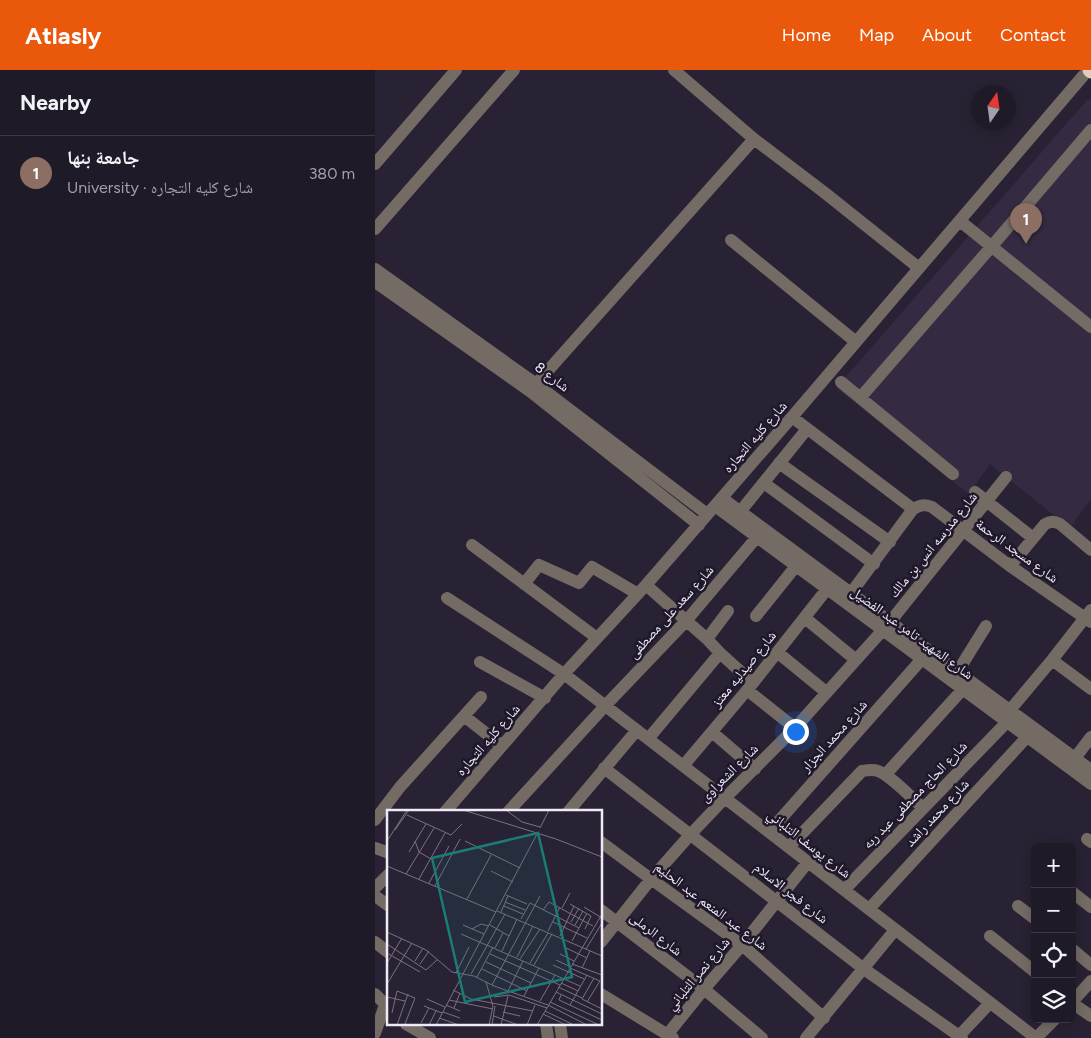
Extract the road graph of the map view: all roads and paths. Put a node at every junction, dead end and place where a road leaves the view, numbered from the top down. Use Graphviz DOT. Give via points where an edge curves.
graph roads {
  1 [pos="456,70"];
  2 [pos="514,70"];
  3 [pos="674,70"];
  4 [pos="1088,72"];
  5 [pos="1091,130"];
  6 [pos="754,139"];
  7 [pos="375,164"];
  8 [pos="960,220"];
  9 [pos="375,229"];
  10 [pos="731,240"];
  11 [pos="992,246"];
  12 [pos="919,268"];
  13 [pos="375,269"];
  14 [pos="375,282"];
  15 [pos="1091,327"];
  16 [pos="856,342"];
  17 [pos="493,359"];
  18 [pos="841,382"];
  19 [pos="536,384"];
  20 [pos="860,398"];
  21 [pos="792,417"];
  22 [pos="807,429"];
  23 [pos="779,463"];
  24 [pos="953,474"];
  25 [pos="1006,477"];
  26 [pos="764,483"];
  27 [pos="975,492"];
  28 [pos="987,502"];
  29 [pos="715,506"];
  30 [pos="913,509"];
  31 [pos="737,516"];
  32 [pos="699,525"];
  33 [pos="964,531"];
  34 [pos="757,537"];
  35 [pos="1033,538"];
  36 [pos="889,542"];
  37 [pos="472,545"];
  38 [pos="1091,550"];
  39 [pos="874,564"];
  40 [pos="796,566"];
  41 [pos="1010,566"];
  42 [pos="524,584"];
  43 [pos="827,589"];
  44 [pos="642,590"];
  45 [pos="851,593"];
  46 [pos="447,598"];
  47 [pos="728,612"];
  48 [pos="756,616"];
  49 [pos="1089,617"];
  50 [pos="805,618"];
  51 [pos="686,620"];
  52 [pos="887,626"];
  53 [pos="986,626"];
  54 [pos="597,638"];
  55 [pos="707,639"];
  56 [pos="777,652"];
  57 [pos="720,653"];
  58 [pos="922,659"];
  59 [pos="856,660"];
  60 [pos="1052,660"];
  61 [pos="481,662"];
  62 [pos="958,672"];
  63 [pos="564,674"];
  64 [pos="750,686"];
  65 [pos="963,689"];
  66 [pos="1091,689"];
  67 [pos="826,692"];
  68 [pos="481,697"];
  69 [pos="545,698"];
  70 [pos="605,706"];
  71 [pos="464,716"];
  72 [pos="1008,716"];
  73 [pos="795,728"];
  74 [pos="637,730"];
  75 [pos="711,732"];
  76 [pos="1027,737"];
  77 [pos="1091,737"];
  78 [pos="648,738"];
  79 [pos="502,746"];
  80 [pos="1075,758"];
  81 [pos="683,766"];
  82 [pos="604,768"];
  83 [pos="755,769"];
  84 [pos="1091,770"];
  85 [pos="886,774"];
  86 [pos="1091,784"];
  87 [pos="725,798"];
  88 [pos="923,808"];
  89 [pos="447,810"];
  90 [pos="510,810"];
  91 [pos="570,810"];
  92 [pos="375,820"];
  93 [pos="769,832"];
  94 [pos="691,835"];
  95 [pos="603,844"];
  96 [pos="375,848"];
  97 [pos="789,848"];
  98 [pos="387,852"];
  99 [pos="808,862"];
  100 [pos="387,876"];
  101 [pos="651,880"];
  102 [pos="375,888"];
  103 [pos="843,890"];
  104 [pos="1076,895"];
  105 [pos="375,896"];
  106 [pos="777,901"];
  107 [pos="387,905"];
  108 [pos="1018,906"];
  109 [pos="1091,908"];
  110 [pos="869,909"];
  111 [pos="603,912"];
  112 [pos="1031,916"];
  113 [pos="617,922"];
  114 [pos="895,930"];
  115 [pos="990,936"];
  116 [pos="603,940"];
  117 [pos="375,942"];
  118 [pos="742,945"];
  119 [pos="387,951"];
  120 [pos="1076,953"];
  121 [pos="1091,964"];
  122 [pos="864,969"];
  123 [pos="1031,969"];
  124 [pos="1091,982"];
  125 [pos="703,990"];
  126 [pos="375,994"];
  127 [pos="603,995"];
  128 [pos="1076,998"];
  129 [pos="990,1002"];
  130 [pos="1076,1005"];
  131 [pos="387,1007"];
  132 [pos="1091,1016"];
  133 [pos="823,1018"];
  134 [pos="1051,1023"];
  135 [pos="410,1026"];
  136 [pos="375,1033"];
  137 [pos="670,1036"];
  138 [pos="960,1037"];
  139 [pos="431,1038"];
  140 [pos="762,1038"];
  141 [pos="806,1038"];
  142 [pos="1036,1038"];
  1 -- 7 [label="street"];
  2 -- 9 [label="street"];
  3 -- 6 [label="street"];
  4 -- 8 [label="street, شارع كليه التجاره"];
  5 -- 11 [label="street"];
  6 -- 12 [label="street"];
  6 -- 19 [label="street"];
  8 -- 11 [label="street"];
  8 -- 12 [label="street, شارع كليه التجاره"];
  10 -- 16 [label="street"];
  11 -- 15 [label="street"];
  11 -- 20 [label="street"];
  12 -- 16 [label="street, شارع كليه التجاره"];
  13 -- 17 [label="street, شارع 8"];
  14 -- 17 [label="street, شارع 8"];
  16 -- 21 [label="street, شارع كليه التجاره"];
  17 -- 19 [label="street, شارع 8"];
  17 -- 32 [label="street, شارع 8"];
  18 -- 20 [label="street"];
  19 -- 29 [label="street, شارع 8"];
  20 -- 24 [label="street"];
  21 -- 22 [label="street"];
  21 -- 29 [label="street, شارع كليه التجاره"];
  22 -- 23 [label="street"];
  22 -- 30 [label="street"];
  23 -- 26 [label="street"];
  23 -- 36 [label="street"];
  25 -- 28 [label="street, شارع مدرسه انس بن مالك"];
  26 -- 31 [label="street"];
  26 -- 39 [label="street"];
  27 -- 28 [label="street"];
  28 -- 33 [label="street, شارع مدرسه انس بن مالك"];
  28 -- 35 [label="street"];
  29 -- 31 [label="street, شارع الشهيد تامر عبد الفضيل"];
  29 -- 32 [label="street, شارع كليه التجاره"];
  30 -- 33 [label="street, شارع مسجد الرحمة" via="926,504"];
  30 -- 36 [label="street"];
  31 -- 34 [label="street, شارع الشهيد تامر عبد الفضيل"];
  31 -- 45 [label="street, شارع الشهيد تامر عبد الفضيل"];
  32 -- 44 [label="street, شارع كليه التجاره"];
  33 -- 41 [label="street, شارع مسجد الرحمة"];
  33 -- 52 [label="street, شارع مدرسه انس بن مالك"];
  34 -- 40 [label="street, شارع الشهيد تامر عبد الفضيل"];
  34 -- 51 [label="street, شارع سعد على مصطفى"];
  35 -- 38 [label="street" via="1045,524 1055,522"];
  35 -- 41 [label="street"];
  36 -- 39 [label="street"];
  37 -- 42 [label="street"];
  39 -- 45 [label="street"];
  40 -- 43 [label="street, شارع الشهيد تامر عبد الفضيل"];
  40 -- 48 [label="street"];
  41 -- 49 [label="street, شارع مسجد الرحمة"];
  42 -- 44 [label="street" via="539,565 579,583 592,567"];
  42 -- 54 [label="street"];
  43 -- 50 [label="street, شارع صيدليه معتز"];
  43 -- 52 [label="street, شارع الشهيد تامر عبد الفضيل"];
  44 -- 51 [label="street"];
  44 -- 54 [label="street, شارع كليه التجاره"];
  45 -- 52 [label="street, شارع الشهيد تامر عبد الفضيل"];
  46 -- 63 [label="street, شارع يوسف التلباني"];
  47 -- 55 [label="street"];
  49 -- 60 [label="street, شارع الحاج مصطفى عبد ربه"];
  50 -- 56 [label="street, شارع صيدليه معتز"];
  50 -- 59 [label="street"];
  51 -- 55 [label="street"];
  51 -- 70 [label="street, شارع سعد على مصطفى"];
  52 -- 58 [label="street, شارع الشهيد تامر عبد الفضيل"];
  52 -- 59 [label="street, شارع الشعراوى"];
  52 -- 62 [label="street, شارع الشهيد تامر عبد الفضيل"];
  53 -- 62 [label="street"];
  54 -- 63 [label="street, شارع كليه التجاره"];
  55 -- 57 [label="street"];
  56 -- 64 [label="street, شارع صيدليه معتز"];
  56 -- 67 [label="street"];
  57 -- 64 [label="street"];
  57 -- 78 [label="street"];
  58 -- 65 [label="street, شارع الشهيد تامر عبد الفضيل"];
  58 -- 93 [label="street, شارع محمد الجزار"];
  59 -- 67 [label="street, شارع الشعراوى"];
  60 -- 66 [label="street"];
  60 -- 72 [label="street, شارع الحاج مصطفى عبد ربه"];
  61 -- 69 [label="street"];
  62 -- 72 [label="street, شارع الشهيد تامر عبد الفضيل"];
  63 -- 69 [label="street, شارع كليه التجاره"];
  63 -- 70 [label="street, شارع يوسف التلباني"];
  64 -- 73 [label="street"];
  64 -- 75 [label="street, شارع صيدليه معتز"];
  65 -- 72 [label="street, شارع الشهيد تامر عبد الفضيل"];
  65 -- 85 [label="street"];
  67 -- 73 [label="street, شارع الشعراوى"];
  68 -- 71 [label="street"];
  69 -- 79 [label="street, شارع كليه التجاره"];
  70 -- 74 [label="street, شارع يوسف التلباني"];
  70 -- 90 [label="street, شارع سعد على مصطفى"];
  71 -- 79 [label="street"];
  71 -- 92 [label="street"];
  72 -- 76 [label="street, شارع الشهيد تامر عبد الفضيل"];
  72 -- 80 [label="street, شارع الشهيد تامر عبد الفضيل"];
  72 -- 88 [label="street, شارع الحاج مصطفى عبد ربه"];
  73 -- 83 [label="street, شارع الشعراوى"];
  74 -- 78 [label="street, شارع يوسف التلباني"];
  74 -- 82 [label="street"];
  75 -- 81 [label="street, شارع صيدليه معتز"];
  75 -- 83 [label="street"];
  76 -- 86 [label="street, شارع الشهيد تامر عبد الفضيل"];
  76 -- 110 [label="street, شارع محمد راشد"];
  77 -- 80 [label="street"];
  78 -- 81 [label="street, شارع يوسف التلباني"];
  79 -- 89 [label="street, شارع كليه التجاره"];
  80 -- 84 [label="street, شارع الشهيد تامر عبد الفضيل"];
  81 -- 87 [label="street, شارع يوسف التلباني"];
  82 -- 91 [label="street"];
  82 -- 94 [label="street, شارع فجر الاسلام"];
  83 -- 87 [label="street, شارع الشعراوى"];
  85 -- 88 [label="street"];
  85 -- 97 [label="street" via="875,770 862,771"];
  87 -- 93 [label="street, شارع يوسف التلباني"];
  87 -- 94 [label="street, شارع الشعراوى"];
  88 -- 103 [label="street, شارع الحاج مصطفى عبد ربه"];
  93 -- 97 [label="street, شارع يوسف التلباني"];
  94 -- 101 [label="street, شارع الشعراوى"];
  94 -- 106 [label="street, شارع فجر الاسلام"];
  95 -- 101 [label="street, شارع عبد المنعم عبد الحليم"];
  96 -- 98 [label="street"];
  97 -- 99 [label="street, شارع يوسف التلباني"];
  99 -- 103 [label="street, شارع يوسف التلباني"];
  99 -- 106 [label="street, شارع نصر التلباني"];
  100 -- 102 [label="street"];
  101 -- 113 [label="street, شارع الشعراوى"];
  101 -- 118 [label="street, شارع عبد المنعم عبد الحليم"];
  103 -- 110 [label="street, شارع يوسف التلباني"];
  104 -- 109 [label="street"];
  105 -- 107 [label="street"];
  106 -- 118 [label="street, شارع نصر التلباني"];
  106 -- 122 [label="street, شارع فجر الاسلام"];
  108 -- 112 [label="street"];
  110 -- 114 [label="street, شارع يوسف التلباني"];
  111 -- 113 [label="street, شارع الرملى"];
  113 -- 116 [label="street, شارع الشعراوى"];
  113 -- 125 [label="street, شارع الرملى"];
  114 -- 122 [label="street"];
  114 -- 129 [label="street, شارع يوسف التلباني"];
  115 -- 123 [label="street"];
  117 -- 119 [label="street"];
  118 -- 125 [label="street, شارع نصر التلباني"];
  118 -- 133 [label="street, شارع عبد المنعم عبد الحليم"];
  120 -- 121 [label="street"];
  122 -- 133 [label="street"];
  122 -- 138 [label="street, شارع فجر الاسلام"];
  124 -- 128 [label="street"];
  125 -- 137 [label="street, شارع نصر التلباني"];
  125 -- 140 [label="street, شارع الرملى"];
  126 -- 131 [label="street"];
  127 -- 137 [label="street"];
  129 -- 138 [label="street"];
  129 -- 142 [label="street, شارع يوسف التلباني"];
  130 -- 132 [label="street"];
  131 -- 136 [label="street"];
  133 -- 141 [label="street"];
  134 -- 142 [label="street"];
  135 -- 139 [label="street"];
}
